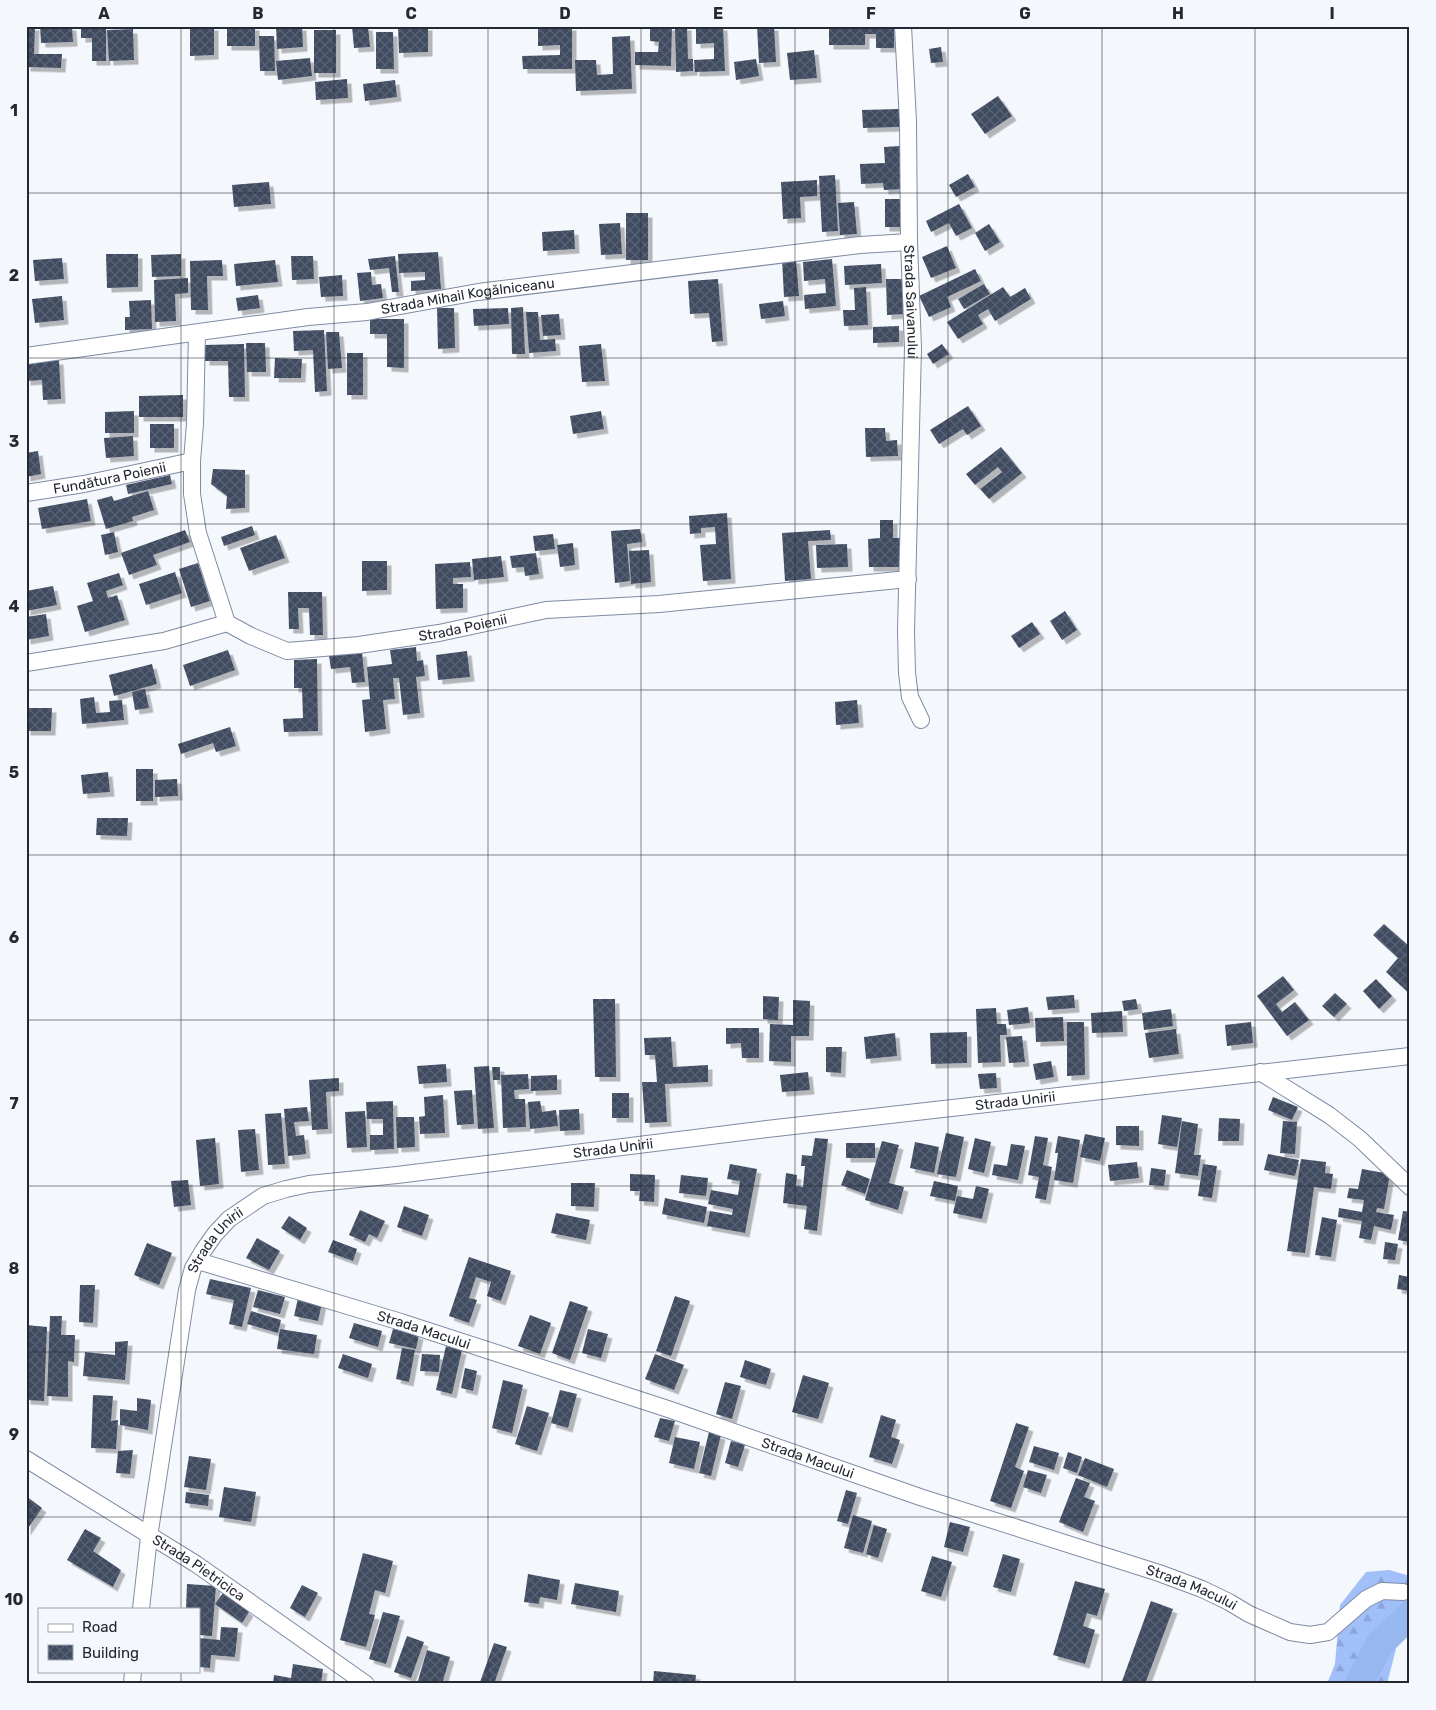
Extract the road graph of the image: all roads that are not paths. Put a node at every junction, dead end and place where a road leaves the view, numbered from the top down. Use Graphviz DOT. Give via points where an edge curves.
graph roads {
  1 [pos="903,26"];
  2 [pos="910,242"];
  3 [pos="197,333"];
  4 [pos="26,356"];
  5 [pos="192,461"];
  6 [pos="26,493"];
  7 [pos="908,578"];
  8 [pos="227,622"];
  9 [pos="26,663"];
  10 [pos="920,720"];
  11 [pos="1410,1056"];
  12 [pos="1260,1072"];
  13 [pos="1410,1187"];
  14 [pos="198,1260"];
  15 [pos="26,1459"];
  16 [pos="150,1536"];
  17 [pos="1403,1592"];
  18 [pos="141,1608"];
  19 [pos="366,1684"];
  1 -- 2 [label="street, Strada Saivanului"];
  2 -- 3 [label="street, Strada Mihail Kogălniceanu" via="860,245 478,292 367,312"];
  2 -- 7 [label="street, Strada Saivanului" via="913,348"];
  3 -- 4 [label="street, Strada Mihail Kogălniceanu"];
  3 -- 5 [label="street"];
  5 -- 6 [label="street, Fundătura Poienii"];
  5 -- 8 [label="street" via="192,494 198,533"];
  7 -- 8 [label="street, Strada Poienii" via="660,604 546,610 395,640 287,650 251,636"];
  7 -- 10 [label="street, Strada Saivanului" via="907,673 910,697"];
  8 -- 9 [label="street" via="164,641"];
  11 -- 12 [label="street, Strada Unirii"];
  12 -- 13 [label="street" via="1329,1115 1360,1139"];
  12 -- 14 [label="street, Strada Unirii" via="309,1184 271,1194 228,1219"];
  14 -- 16 [label="street, Strada Unirii" via="186,1290"];
  14 -- 17 [label="street, Strada Macului" via="401,1322 668,1409 910,1493 1159,1572 1290,1632 1310,1635 1328,1632 1366,1598 1382,1591"];
  15 -- 16 [label="street, Strada Pietricica"];
  16 -- 18 [label="street, Strada Unirii"];
  16 -- 19 [label="street, Strada Pietricica" via="196,1564"];
}
